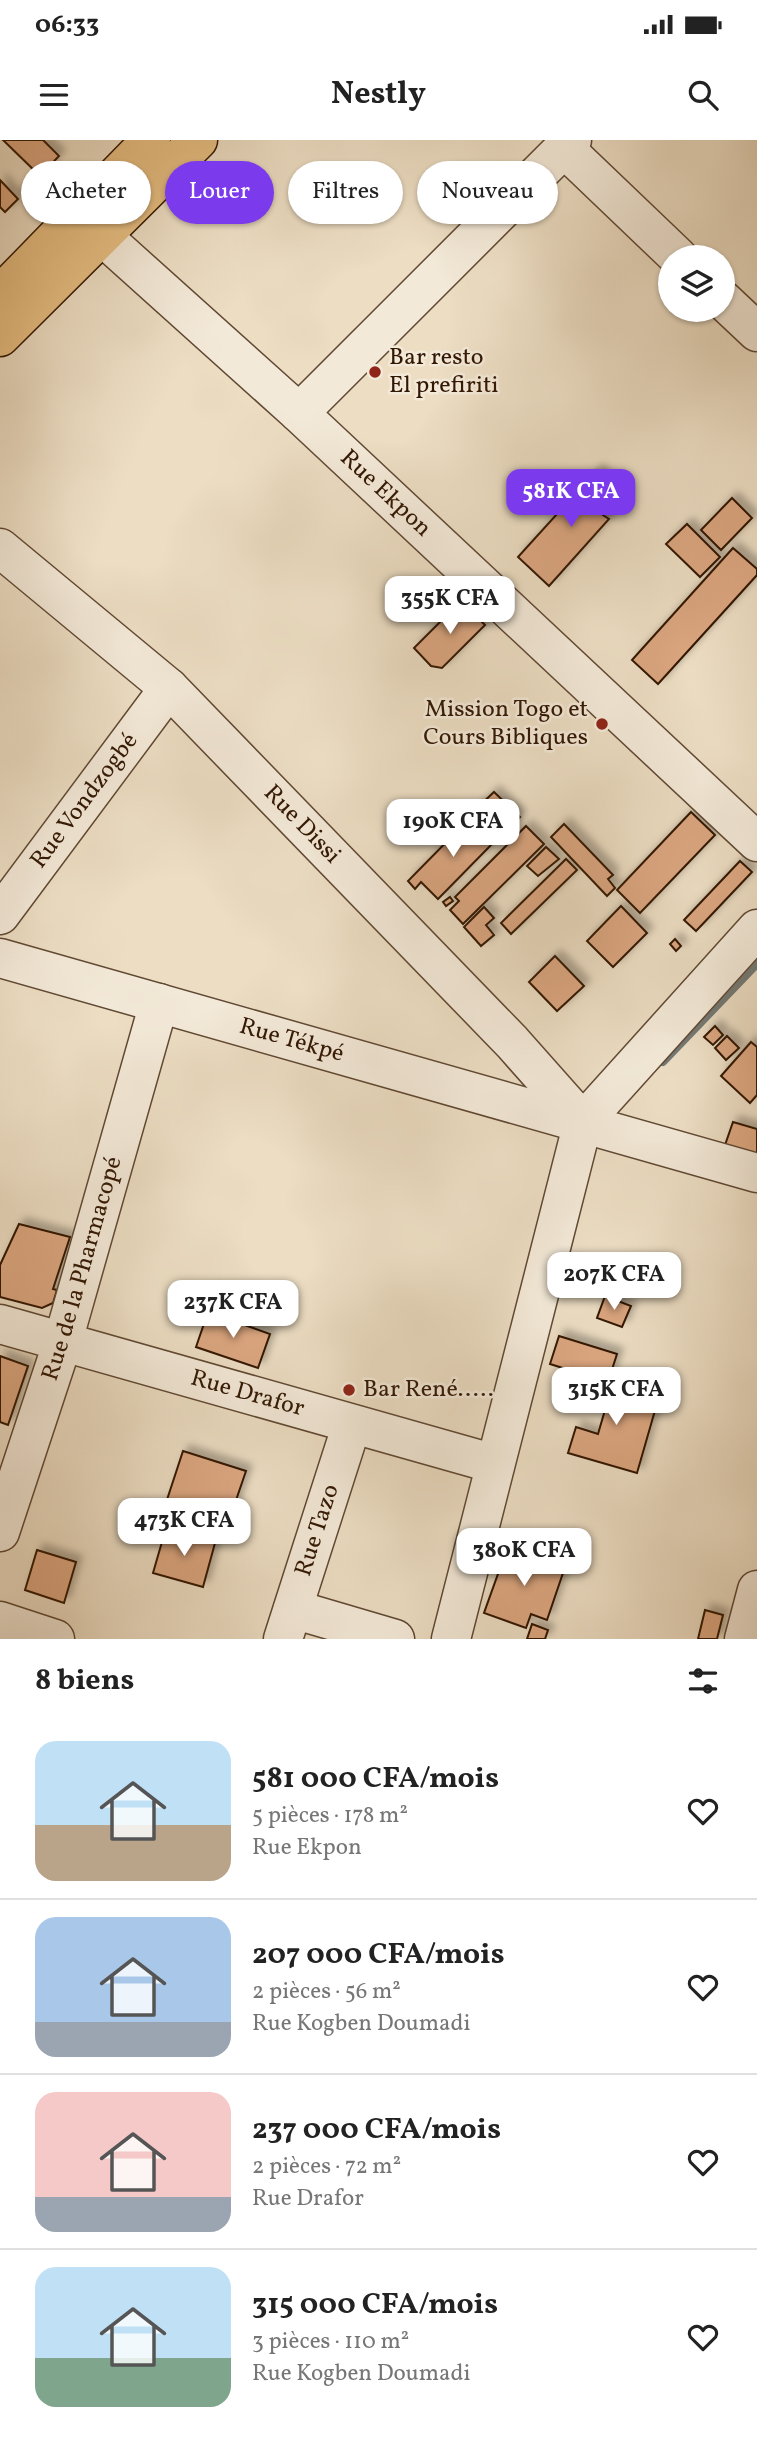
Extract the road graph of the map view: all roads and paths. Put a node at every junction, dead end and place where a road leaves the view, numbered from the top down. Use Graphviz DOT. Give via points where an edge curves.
graph roads {
  1 [pos="568,144"];
  2 [pos="172,145"];
  3 [pos="102,236"];
  4 [pos="666,245"];
  5 [pos="0,295"];
  6 [pos="735,311"];
  7 [pos="757,332"];
  8 [pos="0,338"];
  9 [pos="299,413"];
  10 [pos="0,548"];
  11 [pos="169,688"];
  12 [pos="757,842"];
  13 [pos="0,915"];
  14 [pos="757,929"];
  15 [pos="0,958"];
  16 [pos="159,1003"];
  17 [pos="583,1122"];
  18 [pos="757,1173"];
  19 [pos="0,1324"];
  20 [pos="63,1341"];
  21 [pos="352,1424"];
  22 [pos="495,1464"];
  23 [pos="0,1532"];
  24 [pos="757,1590"];
  25 [pos="0,1621"];
  26 [pos="288,1624"];
  27 [pos="55,1639"];
  28 [pos="395,1639"];
  29 [pos="451,1639"];
  30 [pos="744,1639"];
  1 -- 4 [label="street"];
  1 -- 9 [label="street"];
  2 -- 3 [label="highway"];
  2 -- 5 [label="highway"];
  3 -- 8 [label="highway"];
  3 -- 9 [label="street, Rue Ekpon"];
  6 -- 7 [label="street"];
  9 -- 12 [label="street, Rue Ekpon"];
  10 -- 11 [label="street, Rue Dissi"];
  11 -- 13 [label="street, Rue Vondzogbé"];
  11 -- 17 [label="street, Rue Dissi" via="503,1032"];
  14 -- 17 [label="street"];
  15 -- 16 [label="street, Rue Tékpé"];
  16 -- 17 [label="street, Rue Tékpé"];
  16 -- 20 [label="street, Rue de la Pharmacopé"];
  17 -- 18 [label="street, Rue Tékpé"];
  17 -- 22 [label="street"];
  19 -- 20 [label="street, Rue Drafor"];
  20 -- 21 [label="street, Rue Drafor"];
  20 -- 23 [label="street, Rue de la Pharmacopé"];
  21 -- 22 [label="street, Rue Drafor"];
  21 -- 26 [label="street, Rue Tazo"];
  22 -- 29 [label="street"];
  24 -- 30 [label="street"];
  25 -- 27 [label="street"];
  26 -- 28 [label="street"];
}
